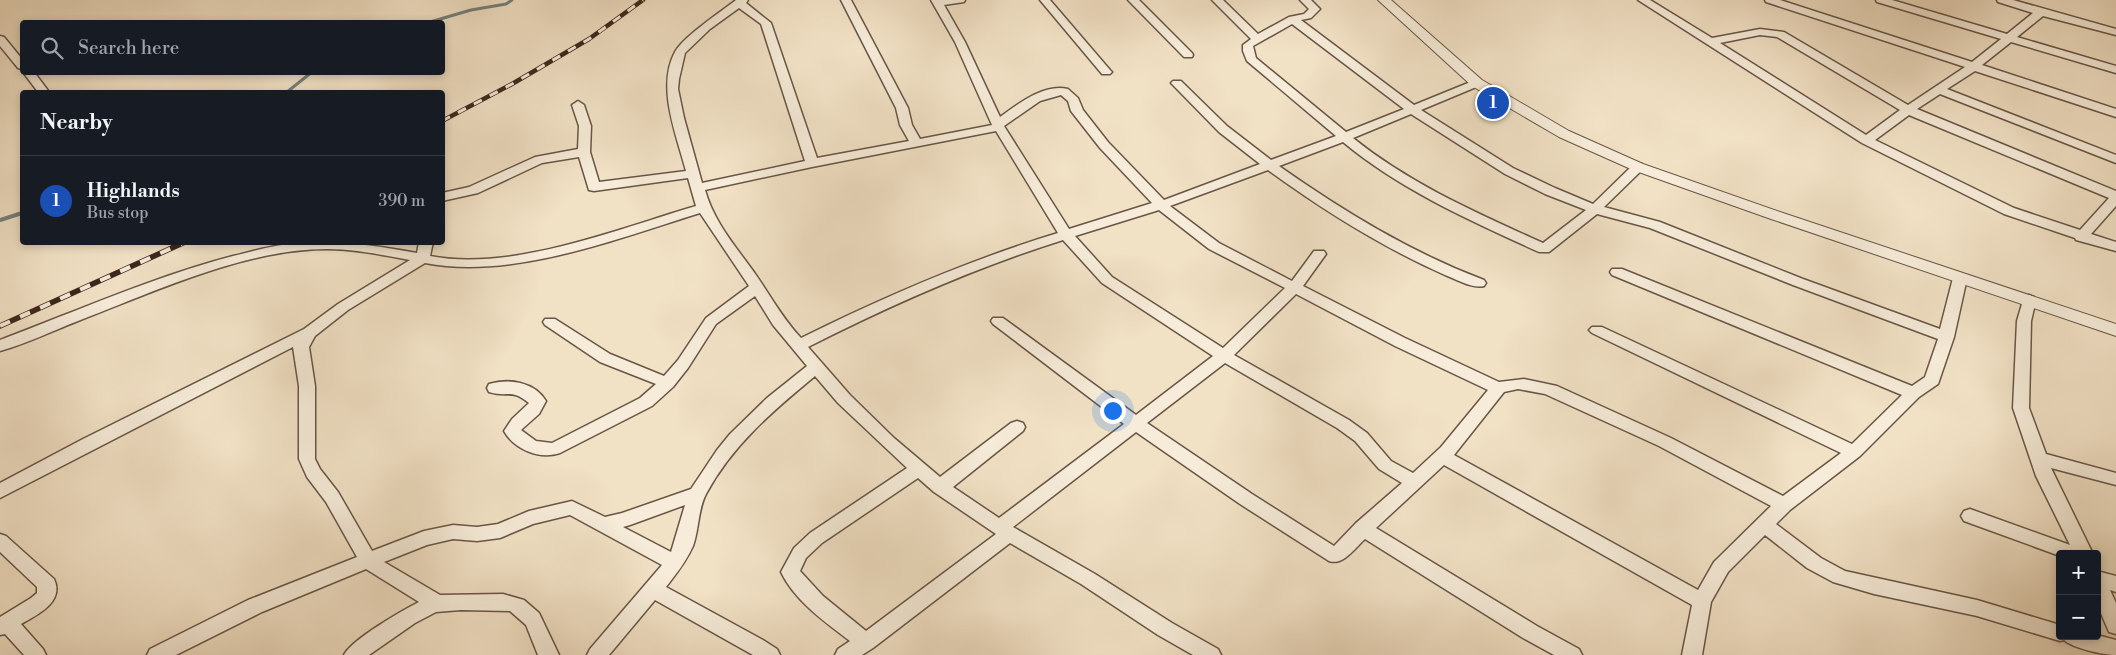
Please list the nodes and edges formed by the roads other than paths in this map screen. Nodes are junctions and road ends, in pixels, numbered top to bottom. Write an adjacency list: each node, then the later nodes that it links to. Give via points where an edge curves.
1 (846, 0): 39 (street)
2 (960, 0): 13 (street)
3 (1045, 0): 25 (street)
4 (1133, 0): 21 (street)
5 (1217, 0): 19 (street)
6 (1305, 0): 15 (street, via 1315,9 1307,16)
7 (1384, 0): 28 (street)
8 (1643, 0): 20 (street)
9 (1770, 0): 23 (street)
10 (1881, 0): 17 (street)
11 (2002, 0): 14 (street)
12 (741, 2): 43 (street, via 766,23); 46 (street, via 706,27 680,52 676,63 672,89)
13 (937, 2): 35 (street, via 960,42)
14 (2041, 12): 16 (street); 17 (street)
15 (1292, 19): 19 (street); 32 (street)
16 (2116, 32)
17 (2008, 38): 23 (street); 24 (street)
18 (0, 39): 22 (street)
19 (1258, 40): 37 (street, via 1248,45 1251,59)
20 (1710, 42): 33 (street, via 1760,32 1780,34); 38 (street)
21 (1188, 55)
22 (20, 64)
23 (1973, 67): 30 (street); 34 (street)
24 (2116, 70)
25 (1106, 72)
26 (30, 75): 29 (street)
27 (1177, 83): 44 (street, via 1222,128)
28 (1477, 83): 32 (street); 45 (street, via 1564,134)
29 (42, 90)
30 (1939, 90): 33 (street); 42 (street)
31 (578, 105): 41 (street, via 585,126)
32 (1413, 110): 37 (street); 51 (street, via 1509,170)
33 (1908, 110): 38 (street); 48 (street)
34 (2116, 114)
35 (998, 126): 36 (street); 40 (street); 49 (street, via 1038,96 1064,91 1074,100 1077,111 1104,145)
36 (959, 135): 39 (street); 40 (street)
37 (1345, 137): 44 (street); 51 (street, via 1375,162 1454,208 1544,249)
38 (1866, 140): 53 (street, via 2010,211)
39 (916, 142): 43 (street)
40 (1010, 145): 52 (street)
41 (584, 152): 46 (street, via 594,187); 47 (street, via 539,160 473,190)
42 (2116, 159)
43 (812, 163): 46 (street)
44 (1269, 165): 49 (street); 60 (street, via 1359,225 1412,254)
45 (1638, 167): 51 (street); 59 (street)
46 (695, 181): 50 (street)
47 (445, 196)
48 (2116, 197): 53 (street)
49 (1161, 204): 52 (street); 61 (street, via 1172,216 1214,246)
50 (703, 208): 56 (street, via 570,248 494,263 441,262); 62 (street)
51 (1595, 209): 69 (street, via 1655,224)
52 (1067, 236): 71 (street, via 1007,253 952,274); 72 (street, via 1107,280)
53 (2081, 237): 55 (street)
54 (284, 246): 56 (street, via 328,245 390,252); 70 (street, via 163,283)
55 (2116, 247)
56 (424, 250): 68 (street)
57 (1319, 254): 61 (street)
58 (1617, 272): 77 (street)
59 (1960, 278): 63 (street); 69 (street)
60 (1479, 283)
61 (1295, 287): 72 (street); 76 (street)
62 (756, 288): 71 (street); 74 (street, via 711,321)
63 (2029, 300): 67 (street); 82 (street, via 2024,321 2021,408)
64 (998, 321): 78 (street)
65 (550, 322): 74 (street, via 605,358)
66 (1597, 330): 80 (street)
67 (2116, 330)
68 (309, 333): 87 (street, via 115,429); 98 (street, via 301,347 307,386 307,459)
69 (1946, 337): 77 (street, via 1932,380)
70 (0, 346)
71 (798, 346): 73 (street)
72 (1224, 356): 78 (street); 85 (street, via 1343,424 1360,437 1384,466)
73 (816, 367): 83 (street, via 888,442); 88 (street, via 736,438)
74 (667, 383): 75 (street, via 646,402 554,449 537,449 524,444 512,431 538,401 521,388)
75 (495, 388)
76 (1498, 388): 81 (street); 89 (street, via 1512,383 1551,390 1665,442)
77 (1913, 393): 80 (street)
78 (1135, 423): 93 (street, via 1335,556); 94 (street)
79 (1017, 427): 86 (street)
80 (1854, 452): 89 (street)
81 (1442, 456): 85 (street); 104 (street)
82 (2040, 459): 84 (street); 97 (street, via 2045,476)
83 (920, 468): 86 (street); 110 (street, via 816,538 800,553 790,572 823,610)
84 (2116, 479)
85 (1414, 482): 93 (street)
86 (940, 487): 94 (street)
87 (0, 491)
88 (697, 494): 91 (street); 99 (street, via 684,545)
89 (1784, 505): 92 (street)
90 (1970, 516): 96 (street)
91 (603, 525): 98 (street, via 572,508 564,508 528,518 500,531 478,534 453,532 424,538); 99 (street)
92 (1764, 525): 104 (street, via 1721,567); 108 (street, via 1814,563 1840,577 1977,608)
93 (1362, 528): 120 (street)
94 (1004, 531): 110 (street); 119 (street)
95 (0, 541): 107 (street, via 47,584 46,596 38,604)
96 (2063, 550)
97 (2082, 550)
98 (368, 561): 105 (street); 113 (street, via 255,606)
99 (675, 563): 102 (street)
100 (2101, 581): 101 (street)
101 (2116, 584)
102 (652, 589): 116 (street); 117 (street)
103 (2101, 589): 106 (street)
104 (1702, 600): 121 (street)
105 (437, 603): 114 (street, via 397,625); 115 (street, via 509,602 532,616 543,648)
106 (2115, 620)
107 (4, 625): 112 (street)
108 (2056, 632)
109 (2086, 640): 111 (street)
110 (866, 642): 118 (street)
111 (2116, 649)
112 (36, 655)
113 (157, 655)
114 (354, 655)
115 (549, 655)
116 (597, 655)
117 (770, 655)
118 (845, 655)
119 (1211, 655)
120 (1572, 655)
121 (1692, 655)

